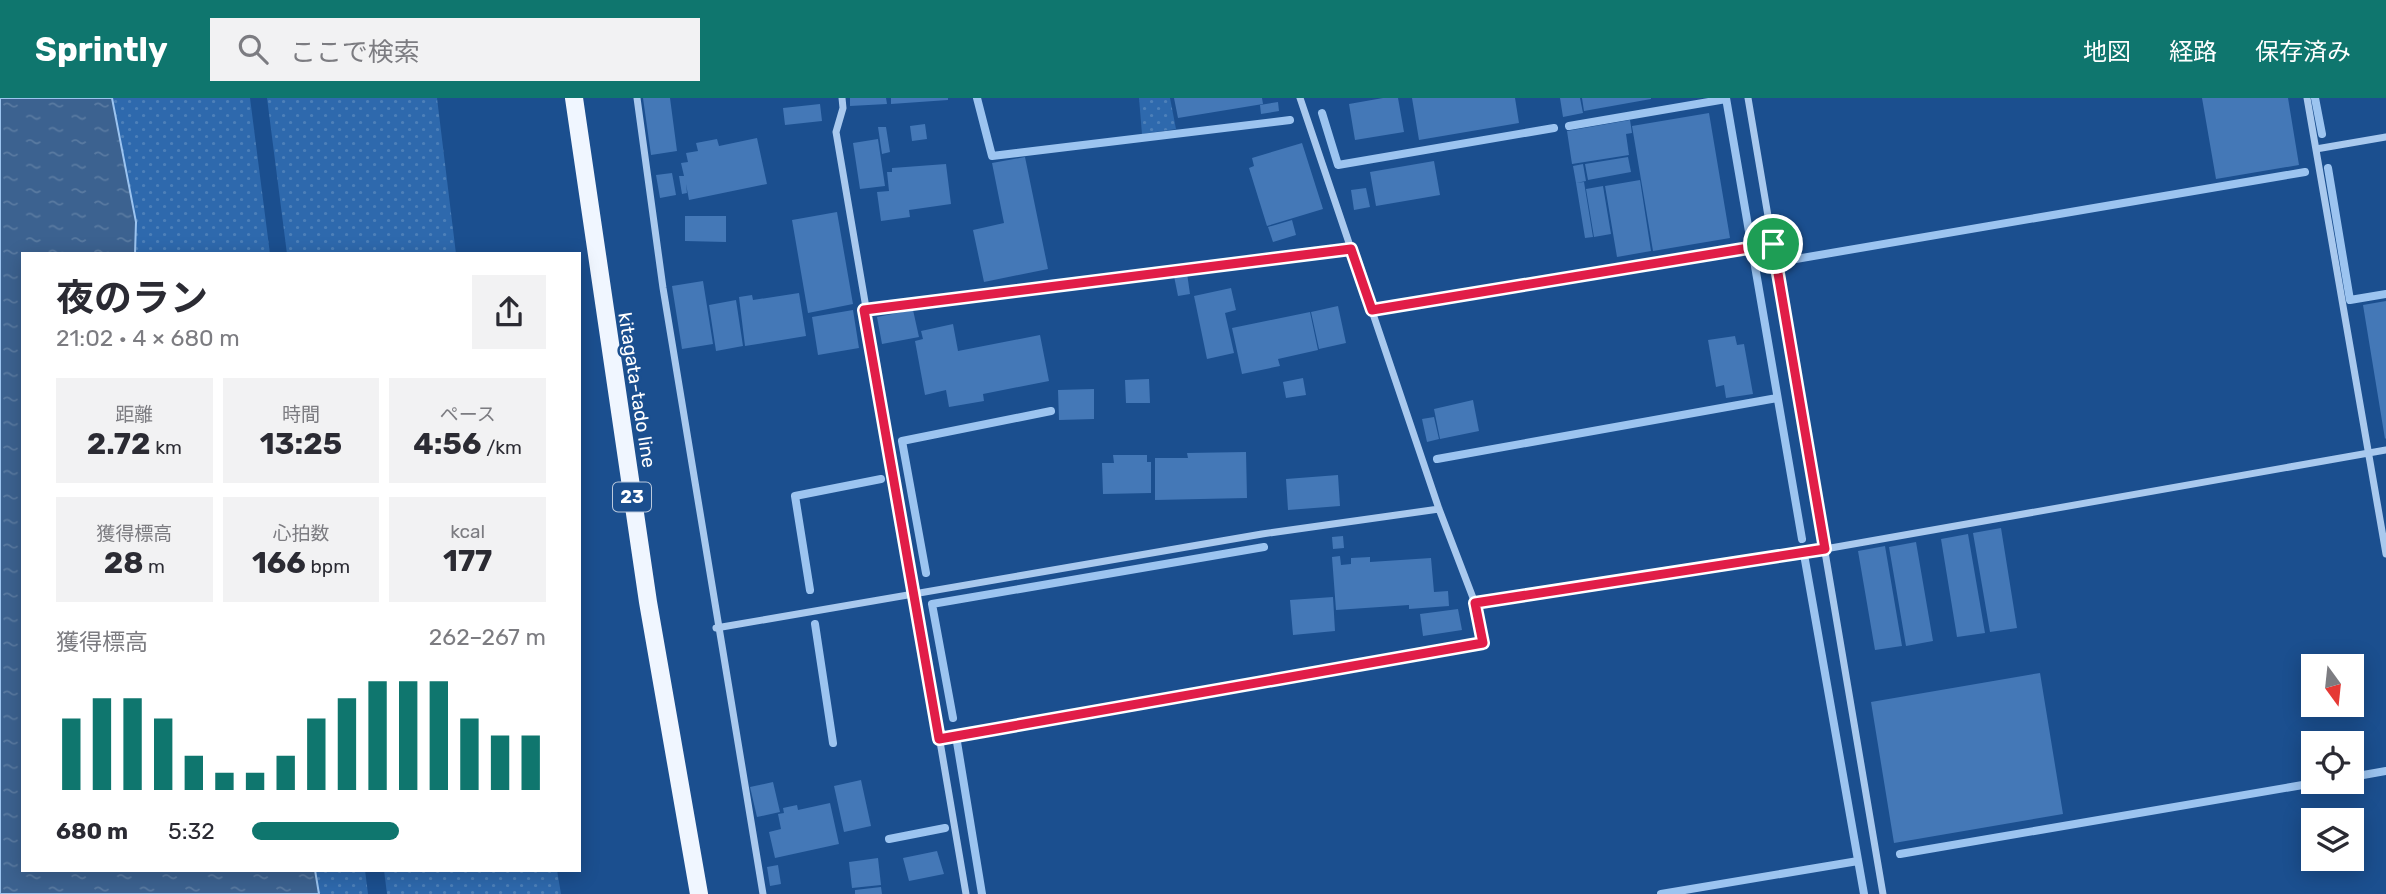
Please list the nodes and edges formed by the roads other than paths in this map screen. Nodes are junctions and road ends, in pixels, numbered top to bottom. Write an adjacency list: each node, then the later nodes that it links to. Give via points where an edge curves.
1 (573, 98): 22 (main road, kitagata-tado line / 23, via 648,602)
2 (637, 98): 20 (street)
3 (842, 98): 11 (street, via 836,132)
4 (1300, 98): 10 (street)
5 (1748, 98): 9 (street)
6 (2307, 98): 8 (street)
7 (2386, 137): 8 (street)
8 (2316, 149): 14 (street)
9 (1769, 245): 12 (street); 16 (street)
10 (1351, 249): 11 (street); 12 (street)
11 (864, 310): 18 (street)
12 (1372, 310): 15 (street)
13 (2386, 450): 14 (street)
14 (2371, 453): 16 (street); 17 (street)
15 (1439, 509): 18 (street, via 1262,534); 19 (street)
16 (1825, 549): 19 (street); 25 (street)
17 (2386, 554)
18 (913, 596): 20 (street); 21 (street)
19 (1475, 603): 21 (street, via 1483,643)
20 (716, 628): 23 (street)
21 (939, 739): 24 (street)
22 (699, 894)
23 (763, 894)
24 (966, 894)
25 (1883, 894)

